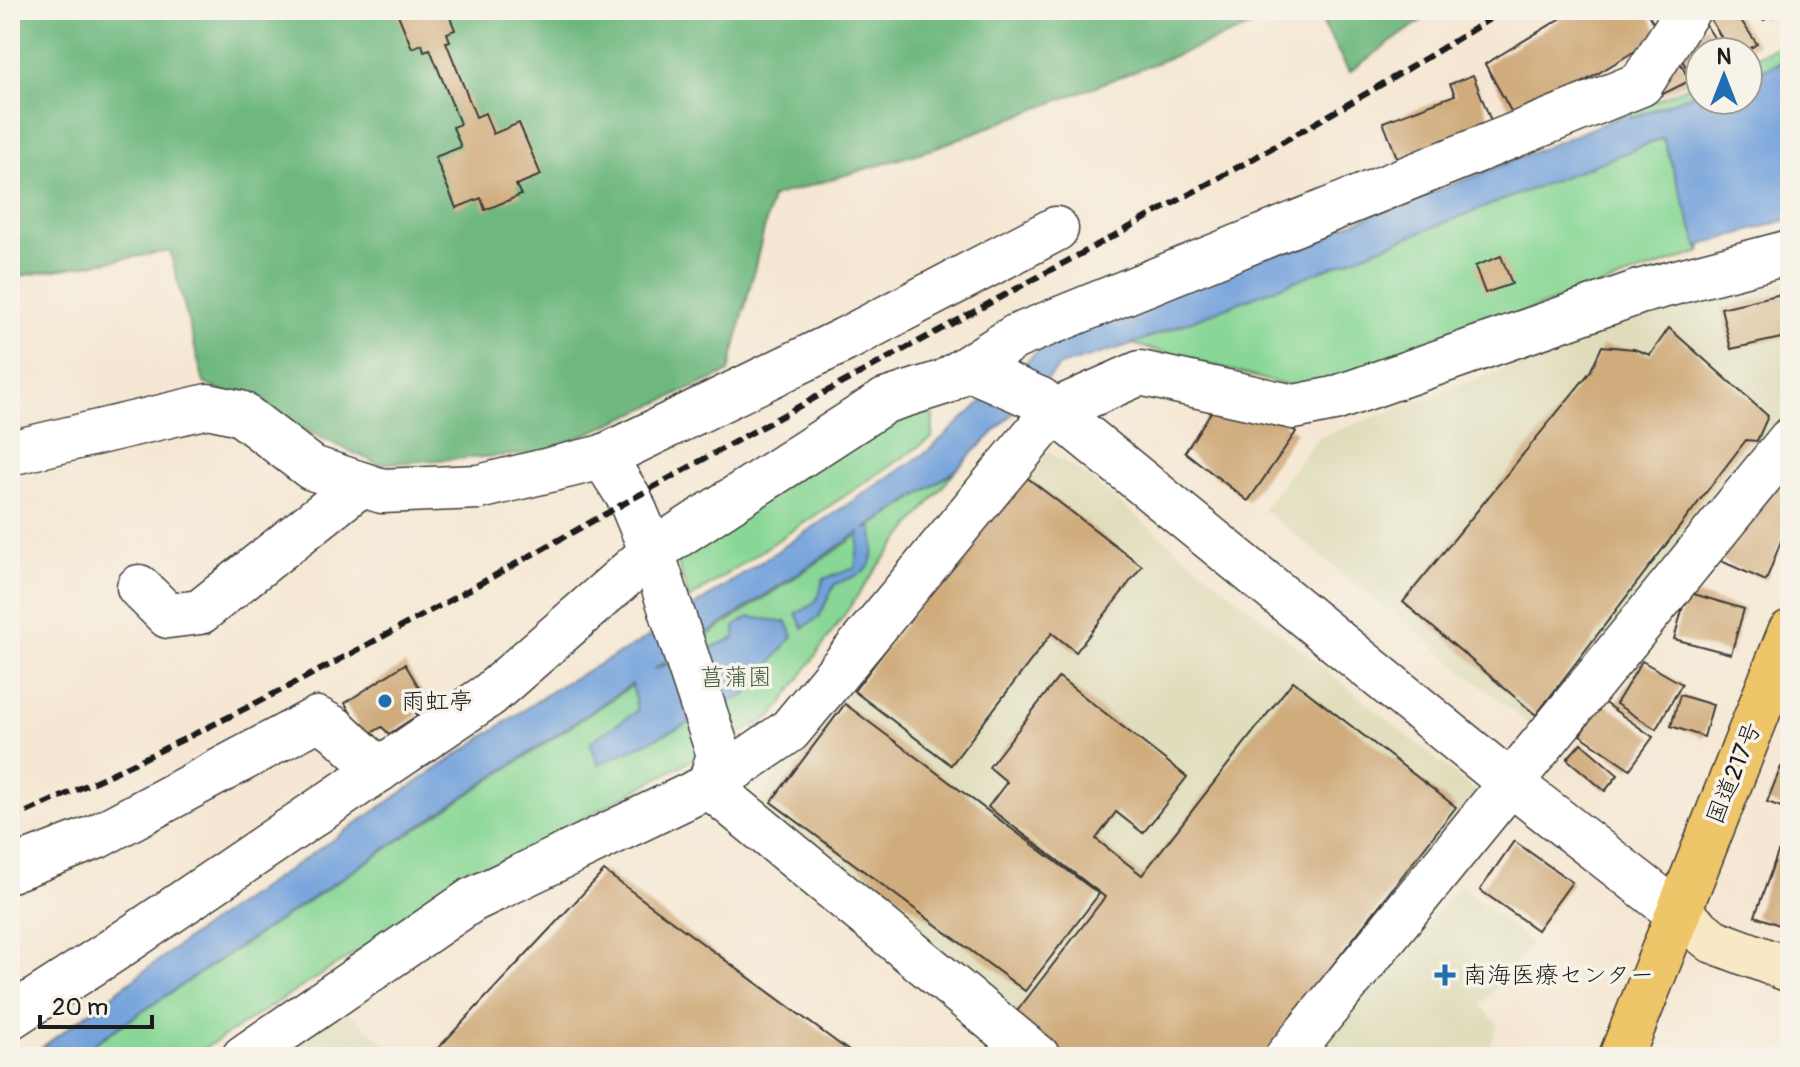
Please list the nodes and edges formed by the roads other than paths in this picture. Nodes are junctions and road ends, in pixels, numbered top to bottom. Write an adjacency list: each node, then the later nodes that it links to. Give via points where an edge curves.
1 (1688, 10): 4 (street, via 1641,84 1015,337)
2 (1056, 229): 8 (street)
3 (1790, 252): 5 (street, via 1639,292 1334,399 1294,407 1140,373)
4 (968, 368): 5 (street); 10 (street, via 945,382 885,401)
5 (1047, 406): 14 (street, via 789,731); 15 (street)
6 (1790, 440): 15 (street)
7 (10, 453): 9 (street, via 208,406 240,413 312,468)
8 (603, 457): 9 (street, via 479,487 382,491); 10 (street, via 630,499)
9 (361, 484): 11 (street, via 200,612 168,616)
10 (656, 568): 13 (street, via 489,695); 14 (street)
11 (139, 587)
12 (1790, 632): 17 (highway, 国道217号)
13 (379, 770): 16 (street, via 317,719 96,837); 19 (street)
14 (714, 771): 20 (street, via 472,900); 21 (street)
15 (1509, 782): 17 (street); 22 (street)
16 (10, 870)
17 (1678, 913): 18 (street, via 1713,941); 23 (highway, 国道217号)
18 (1790, 970)
19 (10, 1017)
20 (244, 1057)
21 (1038, 1057)
22 (1287, 1057)
23 (1621, 1057)

